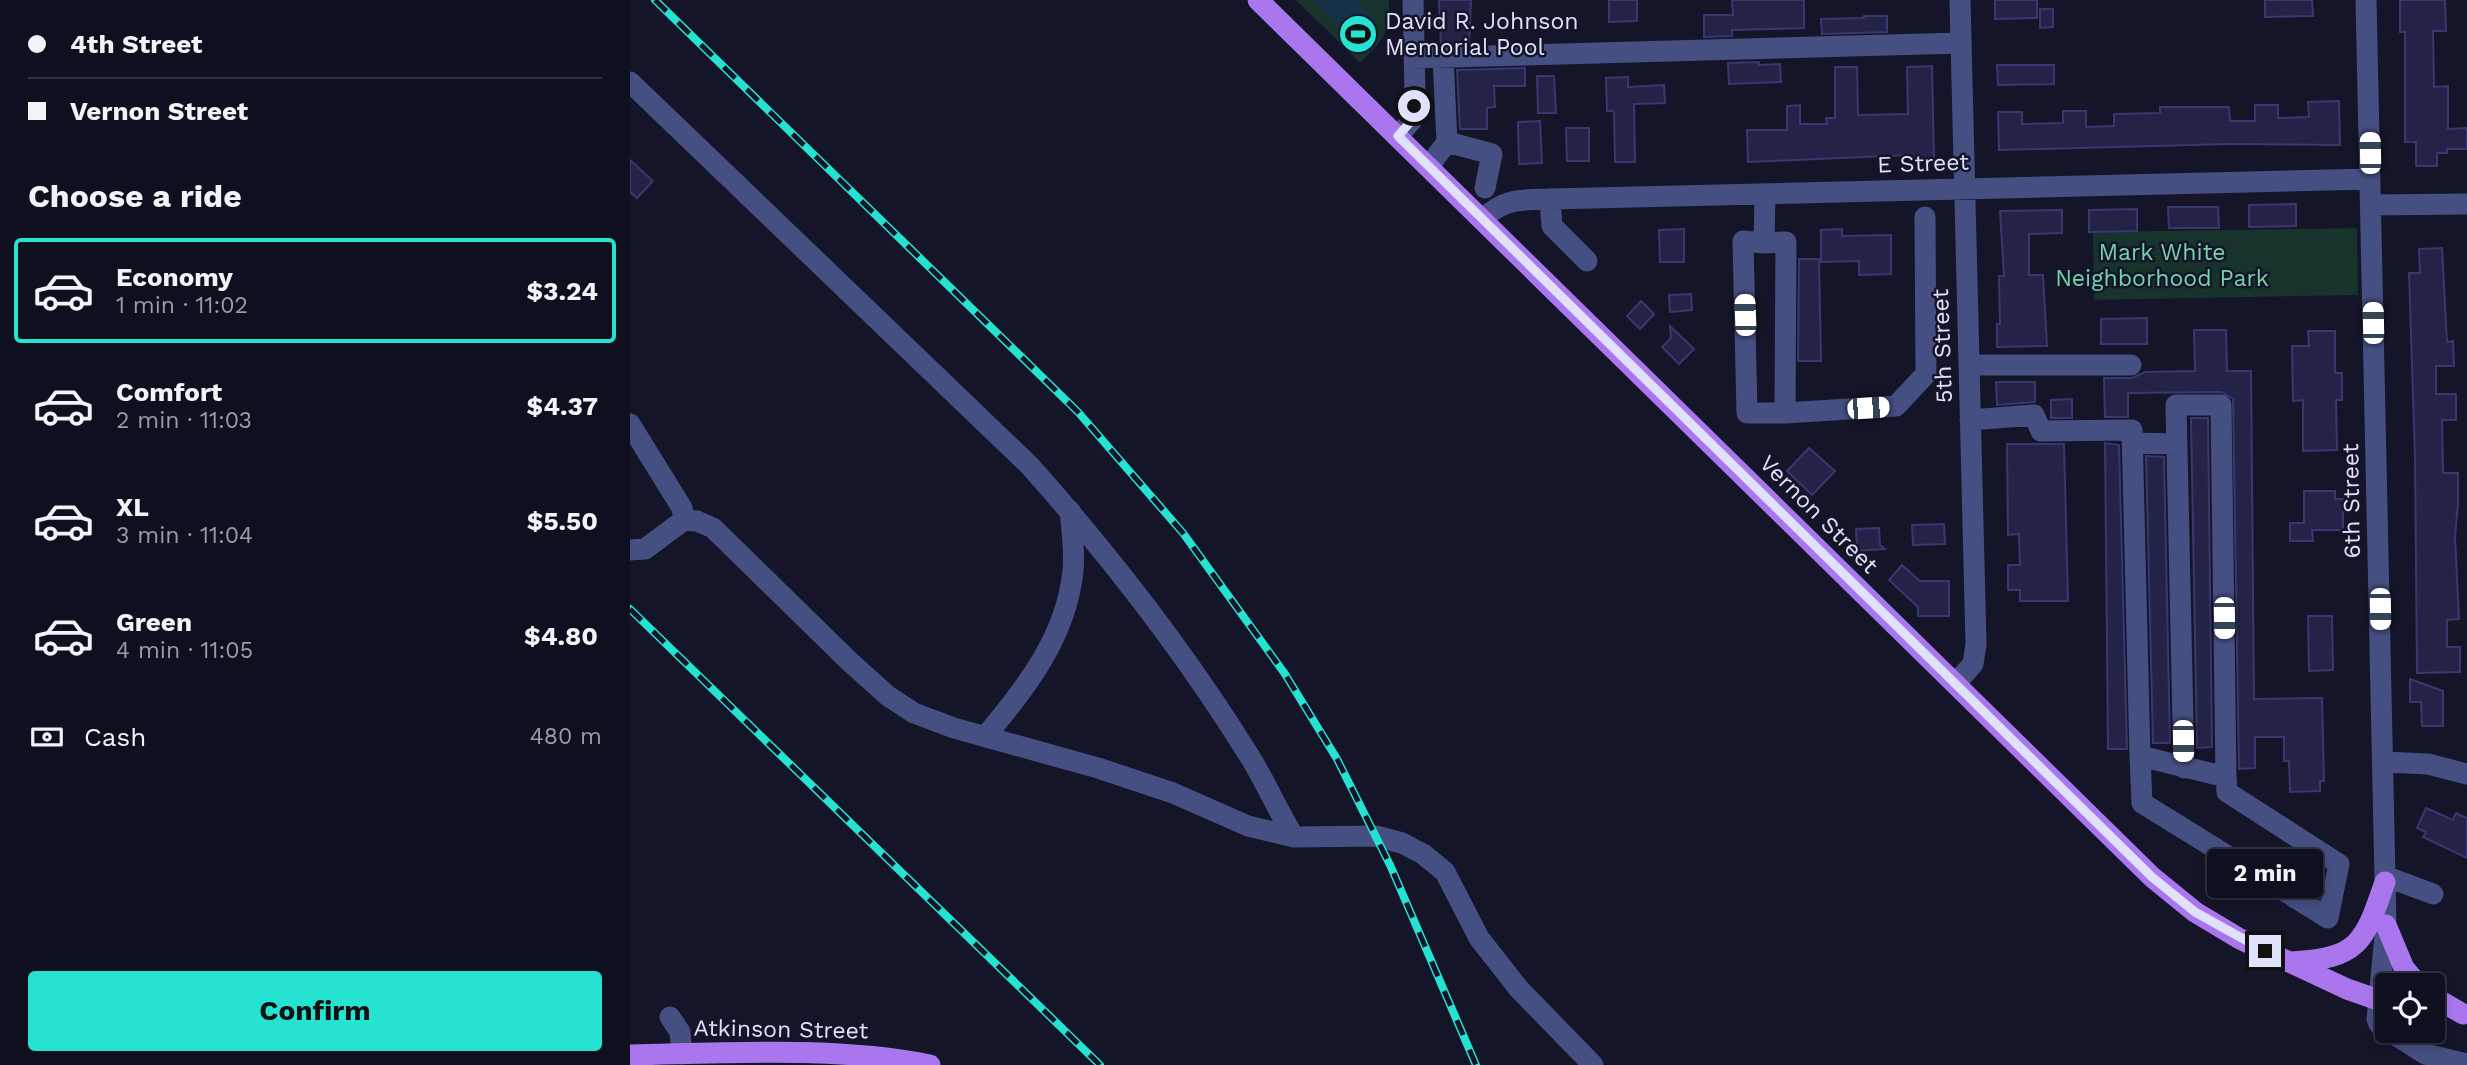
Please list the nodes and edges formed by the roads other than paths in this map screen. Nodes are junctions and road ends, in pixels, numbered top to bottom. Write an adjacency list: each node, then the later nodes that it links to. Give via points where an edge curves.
1 (1258, 0): 9 (main road, Vernon Street)
2 (1413, 0): 7 (street)
3 (1960, 0): 5 (street, 5th Street)
4 (2366, 0): 12 (street, 6th Street)
5 (1961, 43): 6 (street); 14 (street, 5th Street)
6 (1443, 57): 7 (street); 10 (street)
7 (1414, 58): 9 (street, via 1412,120)
8 (630, 82): 30 (street, via 1030,466)
9 (1398, 136): 11 (main road, Vernon Street)
10 (1447, 142): 11 (street); 13 (street, via 1492,154)
11 (1429, 166): 20 (main road, Vernon Street)
12 (2370, 179): 14 (street, E Street); 18 (street, 6th Street)
13 (1485, 188)
14 (1964, 188): 15 (street, E Street); 23 (street, 5th Street)
15 (1765, 194): 16 (street, E Street); 21 (street)
16 (1550, 199): 20 (street, E Street, via 1505,202); 22 (street, via 1552,226)
17 (2467, 204): 18 (street)
18 (2371, 205): 36 (street, 6th Street)
19 (1925, 217): 25 (street, via 1927,374 1896,406)
20 (1483, 219): 33 (main road, Vernon Street)
21 (1764, 243): 25 (street, via 1786,242); 25 (street, via 1742,241 1747,413)
22 (1587, 261)
23 (1969, 365): 24 (street); 26 (street, 5th Street)
24 (2131, 366)
25 (1785, 413)
26 (1970, 420): 28 (street, via 2034,415 2041,431 2132,430); 33 (street, 5th Street, via 1976,644 1973,664)
27 (630, 424): 31 (street, via 682,508)
28 (2132, 443): 29 (street); 35 (street)
29 (2177, 444): 37 (street); 39 (street, via 2176,405 2221,405)
30 (1070, 511): 34 (street, via 1073,569 1058,631 1038,668); 40 (street, via 1161,626 1250,756)
31 (684, 520): 32 (street, via 645,549); 34 (street, via 713,528 888,696 914,713)
32 (630, 550)
33 (1955, 684): 44 (main road, Vernon Street, via 2152,877 2240,940)
34 (985, 737): 40 (street, via 1098,768 1173,793 1248,826)
35 (2140, 756): 37 (street); 39 (street, via 2142,803 2329,918 2339,864 2227,792)
36 (2383, 762): 38 (street, via 2428,764); 41 (street, 6th Street)
37 (2184, 768): 39 (street)
38 (2467, 774)
39 (2226, 778)
40 (1294, 837): 58 (street, via 1376,836 1423,854 1445,872 1479,938 1519,989)
41 (2385, 879): 42 (street); 43 (street, 6th Street); 44 (main road, via 2369,925 2351,950 2324,959)
42 (2434, 894)
43 (2386, 925): 45 (street, 6th Street); 46 (main road)
44 (2289, 962): 47 (main road, Vernon Street)
45 (2384, 973)
46 (2408, 973)
47 (2375, 999)
48 (2445, 1003): 50 (main road)
49 (2445, 1013): 50 (main road)
50 (2465, 1014)
51 (670, 1017): 53 (street, via 680,1032)
52 (2408, 1043): 55 (street)
53 (682, 1054): 54 (main road, Atkinson Street); 57 (main road, Atkinson Street, via 850,1055)
54 (630, 1055)
55 (2446, 1062): 56 (street)
56 (2467, 1064)
57 (930, 1065)
58 (1593, 1065)

